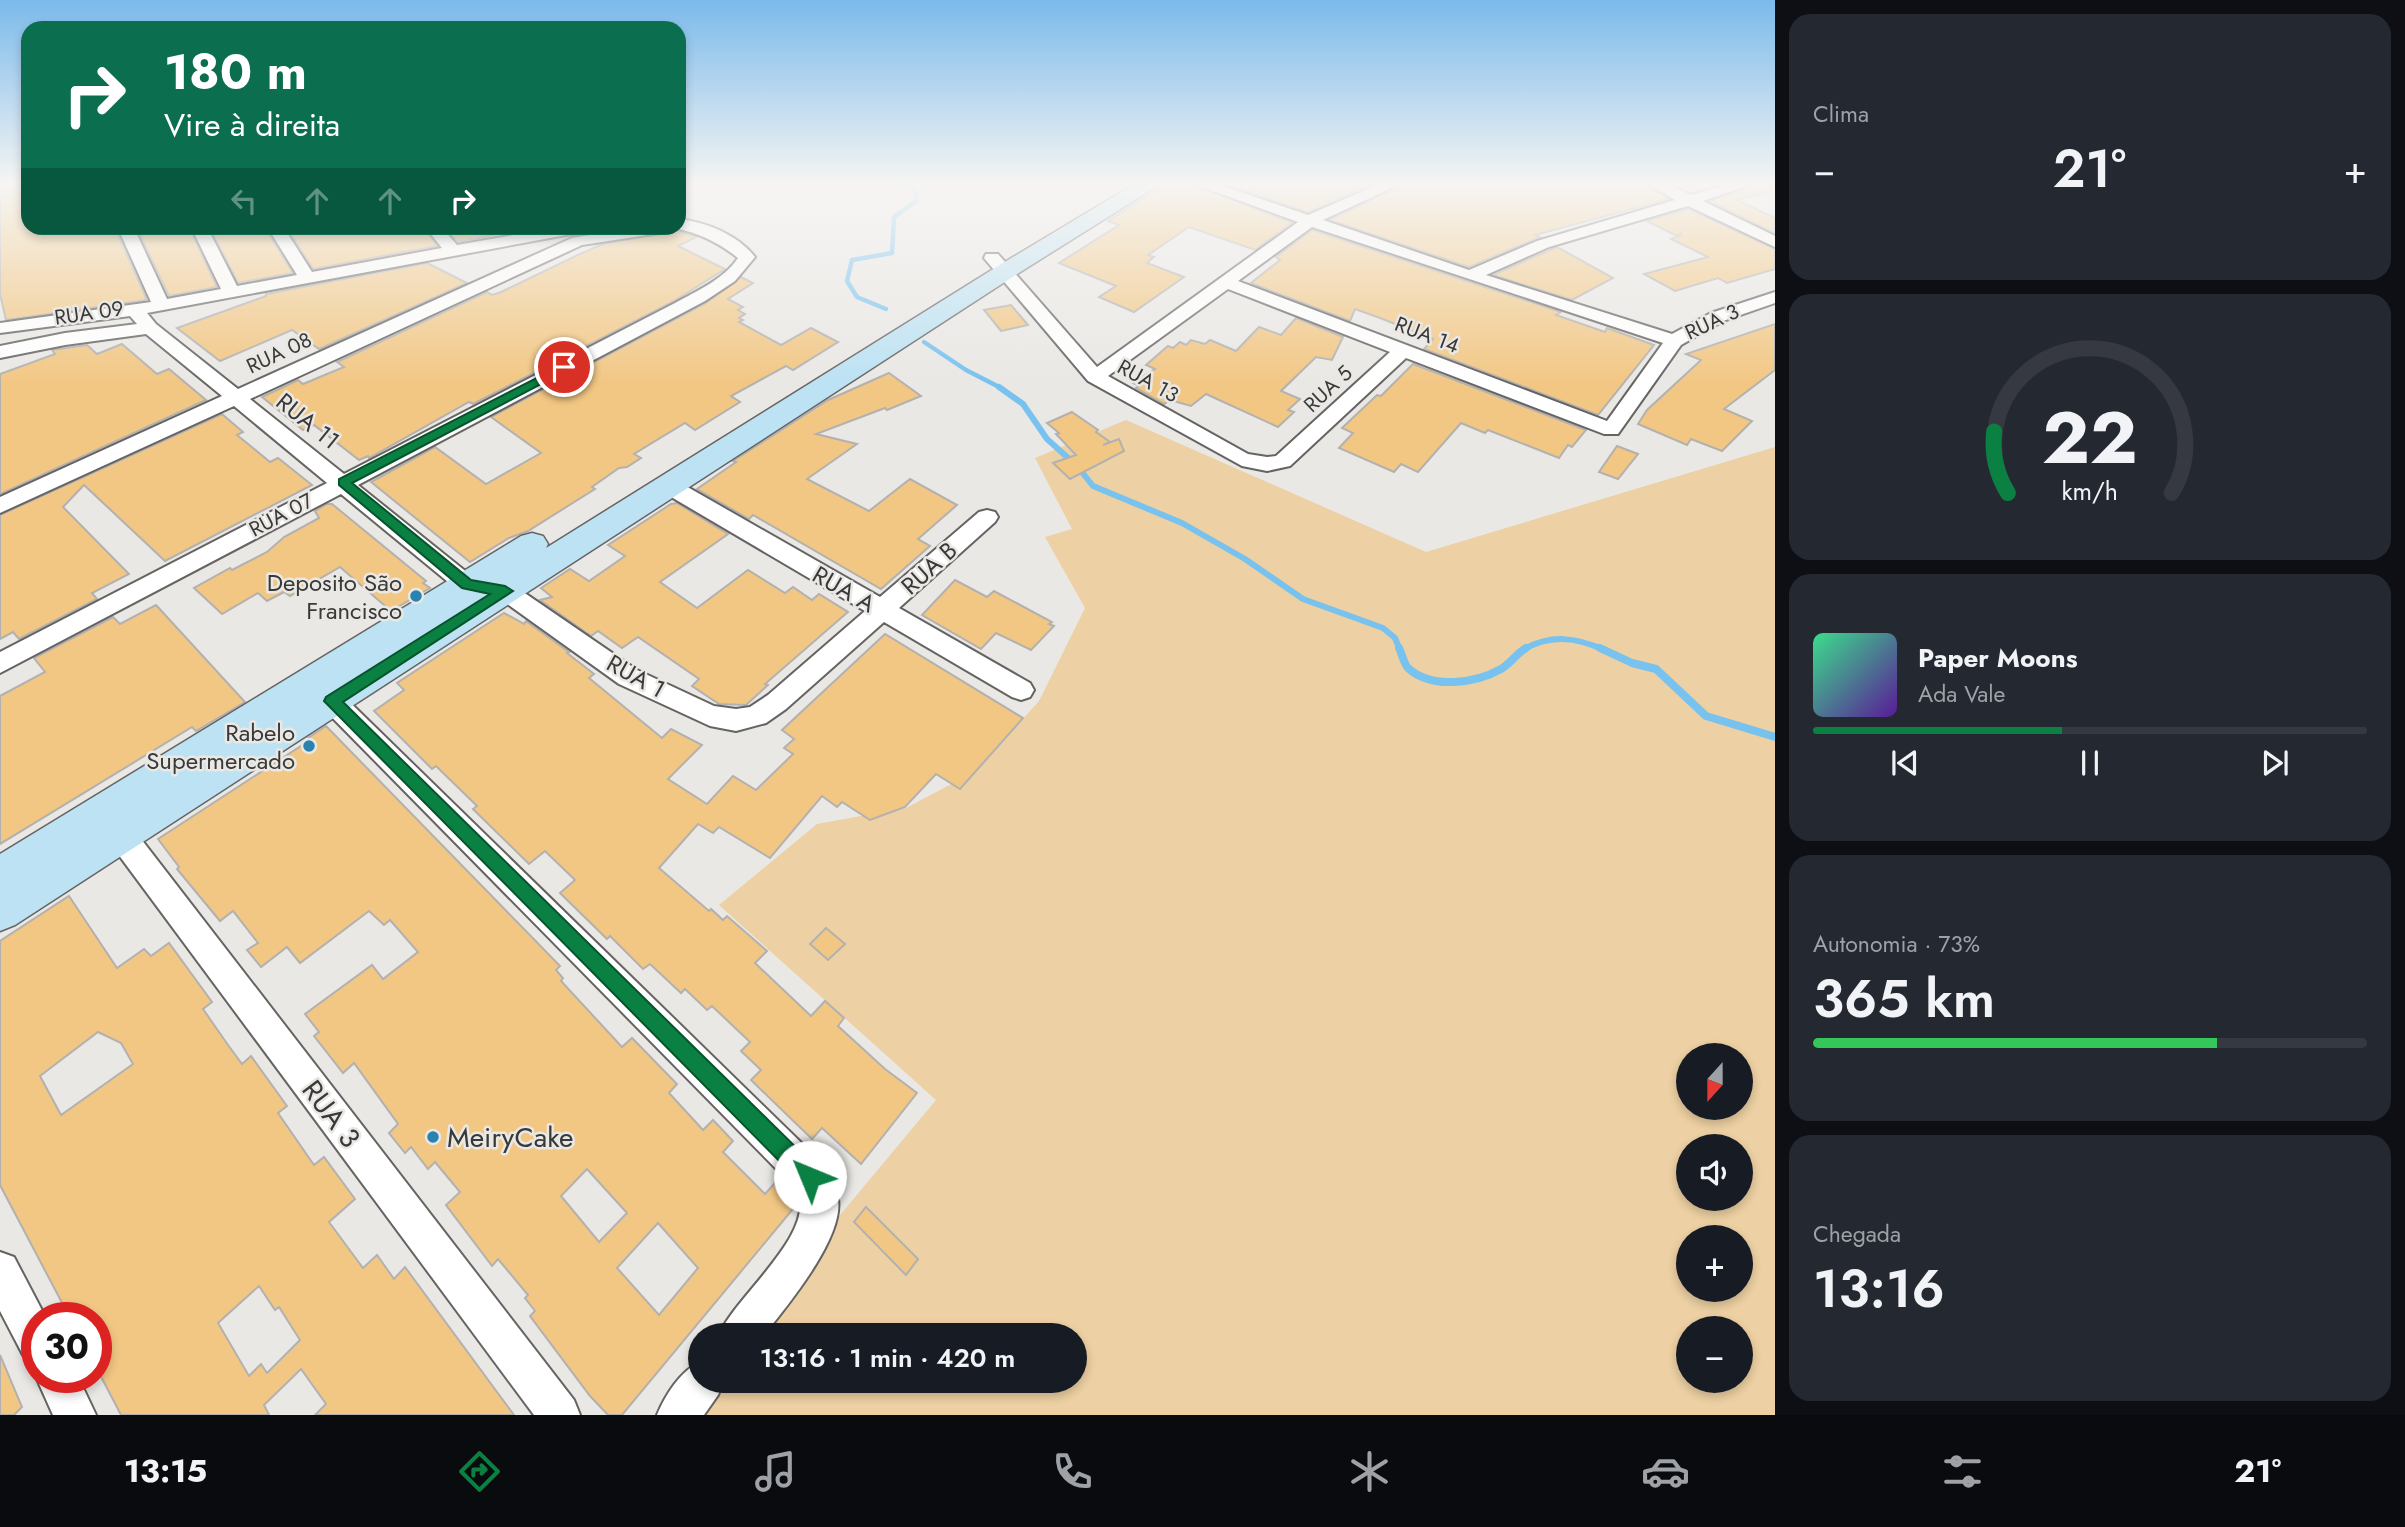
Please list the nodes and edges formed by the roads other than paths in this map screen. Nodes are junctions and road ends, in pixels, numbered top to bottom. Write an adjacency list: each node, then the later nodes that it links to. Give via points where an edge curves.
1 (137, 251): 18 (street)
2 (212, 251): 16 (street)
3 (291, 251): 14 (street)
4 (446, 251): 14 (street)
5 (538, 251): 26 (street, RUA 08)
6 (740, 251): 29 (street, RUA 07, via 747,257 744,265 726,281)
7 (1019, 251): 12 (street)
8 (1027, 251): 12 (street)
9 (1268, 251): 15 (street)
10 (1401, 251): 13 (street)
11 (1526, 251): 13 (street)
12 (988, 272): 25 (street, RUA 13); 30 (street); 33 (street)
13 (1470, 275): 22 (street)
14 (307, 277): 16 (street)
15 (1226, 282): 23 (street, RUA 14); 25 (street)
16 (230, 290): 18 (street)
17 (1775, 297): 22 (street, RUA 3, via 1717,317)
18 (161, 304): 19 (street)
19 (135, 310): 20 (street, RUA 09); 21 (street, RUA 09)
20 (0, 328)
21 (150, 328): 24 (street, RUA 09); 26 (street, RUA 11)
22 (1674, 341): 27 (street, RUA 3)
23 (1403, 350): 27 (street, RUA 14); 28 (street, RUA 5)
24 (0, 352)
25 (1095, 377): 28 (street, RUA 13, via 1242,459 1267,464)
26 (237, 397): 29 (street, RUA 11); 31 (street, RUA 08)
27 (1611, 430)
28 (1283, 461)
29 (343, 482): 33 (street, RUA 11); 36 (street, RUA 07)
30 (668, 486): 34 (street); 35 (street, RUA A)
31 (0, 506)
32 (987, 517): 35 (street, RUA B)
33 (467, 585): 34 (street); 38 (street)
34 (505, 591): 38 (street); 39 (street, RUA 1, via 628,677 710,716 736,720 757,716)
35 (882, 610): 37 (street, RUA A); 39 (street, RUA B)
36 (0, 663)
37 (1021, 690)
38 (322, 692): 40 (street); 45 (street, via 810,1177 821,1201 815,1229 804,1251)
39 (777, 702)
40 (112, 823): 41 (street); 42 (street); 49 (street, RUA 3)
41 (0, 876)
42 (0, 911)
43 (0, 1271): 44 (street)
44 (21, 1311)
45 (748, 1323)
46 (63, 1393): 48 (street)
47 (695, 1393): 50 (street)
48 (75, 1415)
49 (559, 1415)
50 (678, 1415)

